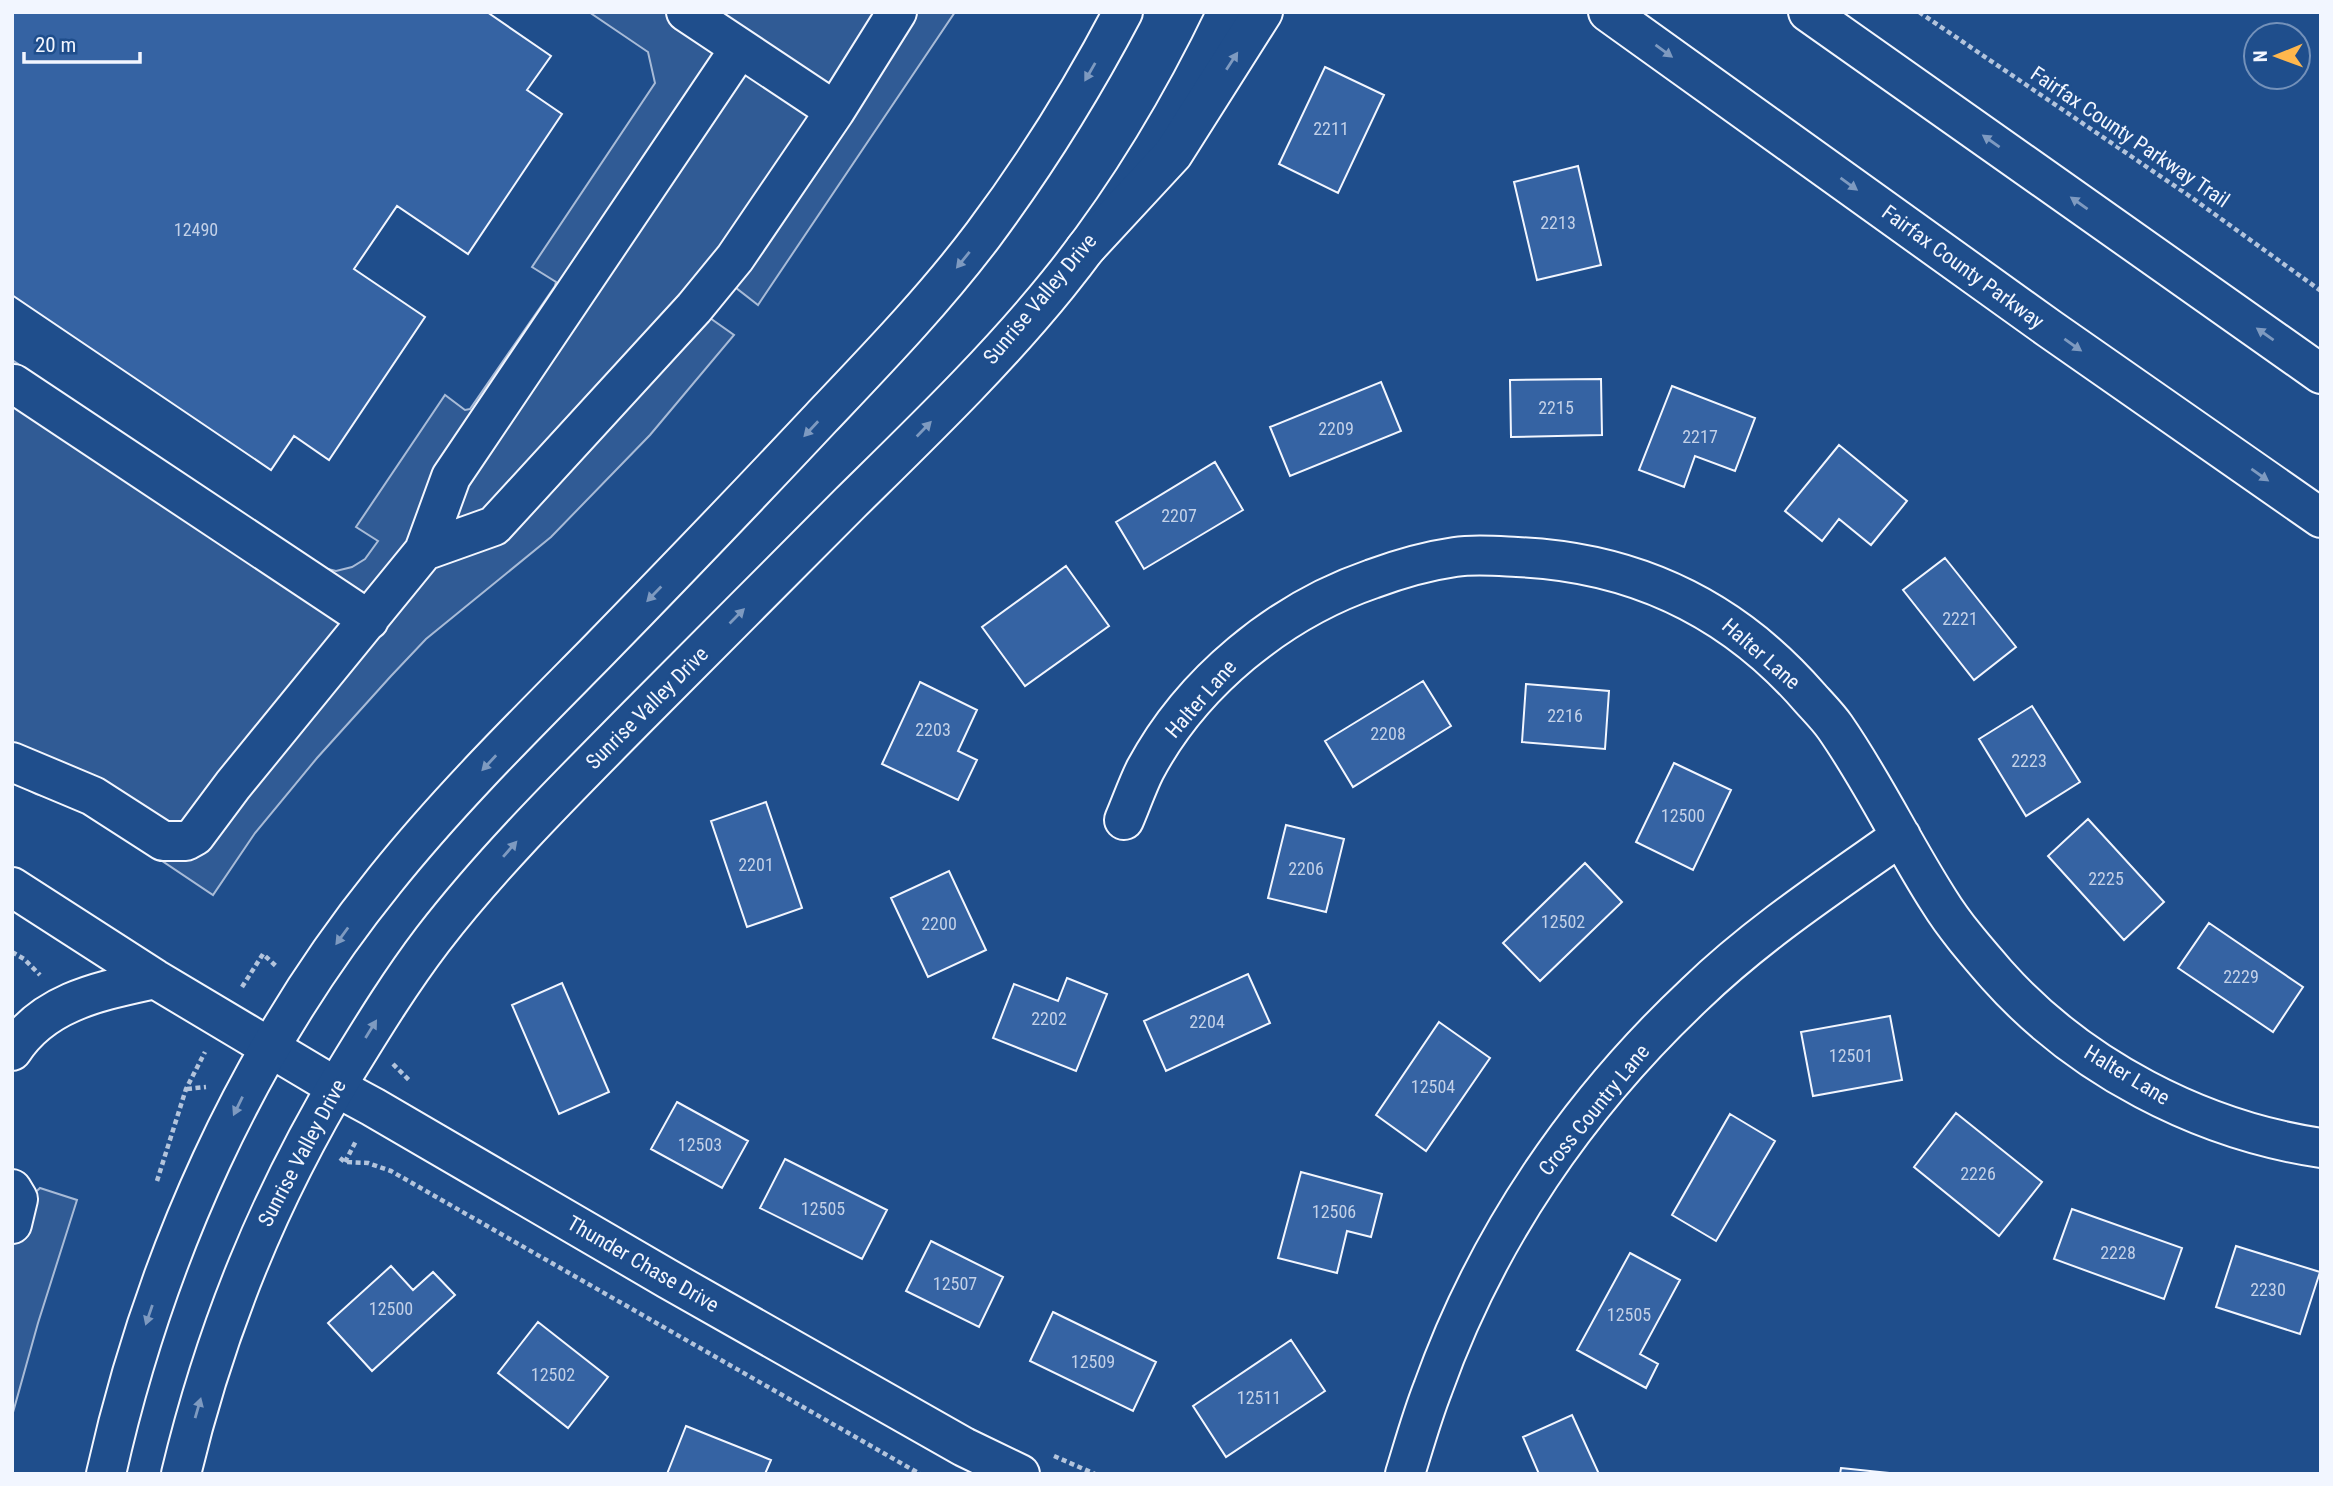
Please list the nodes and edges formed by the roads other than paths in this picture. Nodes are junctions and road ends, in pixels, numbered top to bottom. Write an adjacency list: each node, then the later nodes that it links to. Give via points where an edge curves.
1 (686, 12): 8 (main road)
2 (897, 12): 9 (main road)
3 (1123, 12): 21 (main road, one-way to 21, via 1021,183 937,292 777,466 421,836 340,940)
4 (1227, 12): 10 (main road, Sunrise Valley Drive, via 1146,160)
5 (1263, 12): 10 (main road, one-way to 5, via 1173,154)
6 (1608, 12): 13 (main road, Fairfax County Parkway, one-way to 13)
7 (1808, 12): 11 (main road, one-way to 7)
8 (740, 48): 9 (main road); 14 (main road, via 451,477)
9 (835, 111): 14 (main road, via 719,278 494,526)
10 (1085, 249): 23 (main road, Sunrise Valley Drive, one-way to 10, via 434,937 525,832 926,427 1018,330)
11 (2321, 374)
12 (13, 385): 15 (main road)
13 (2321, 518)
14 (424, 551): 15 (main road)
15 (369, 620): 16 (main road, via 195,836 186,841 163,841 93,796)
16 (12, 762)
17 (1124, 821): 18 (main road, Halter Lane, via 1145,770 1176,721 1231,662 1289,617 1343,589 1401,569 1458,556 1490,556 1559,559 1614,570 1668,590 1747,636 1790,674 1835,726)
18 (1901, 836): 24 (main road, Halter Lane, via 1941,905 1999,976 2103,1064 2223,1125); 30 (main road, Cross Country Lane, via 1771,928 1695,993 1626,1065 1562,1142 1520,1205 1473,1294 1433,1387)
19 (12, 887): 20 (main road, Thunder Chase Drive)
20 (155, 979): 21 (main road, Thunder Chase Drive); 22 (main road, via 97,992 39,1019)
21 (270, 1046): 23 (main road, Thunder Chase Drive); 27 (main road, one-way to 27, via 202,1181 163,1273 127,1385)
22 (12, 1051)
23 (336, 1087): 28 (main road, Sunrise Valley Drive, one-way to 23, via 212,1357 241,1277 295,1159); 29 (main road, Thunder Chase Drive, via 964,1447)
24 (2321, 1148)
25 (12, 1189): 26 (main road, via 18,1199)
26 (12, 1224)
27 (106, 1474)
28 (181, 1474)
29 (1020, 1474)
30 (1405, 1474)

